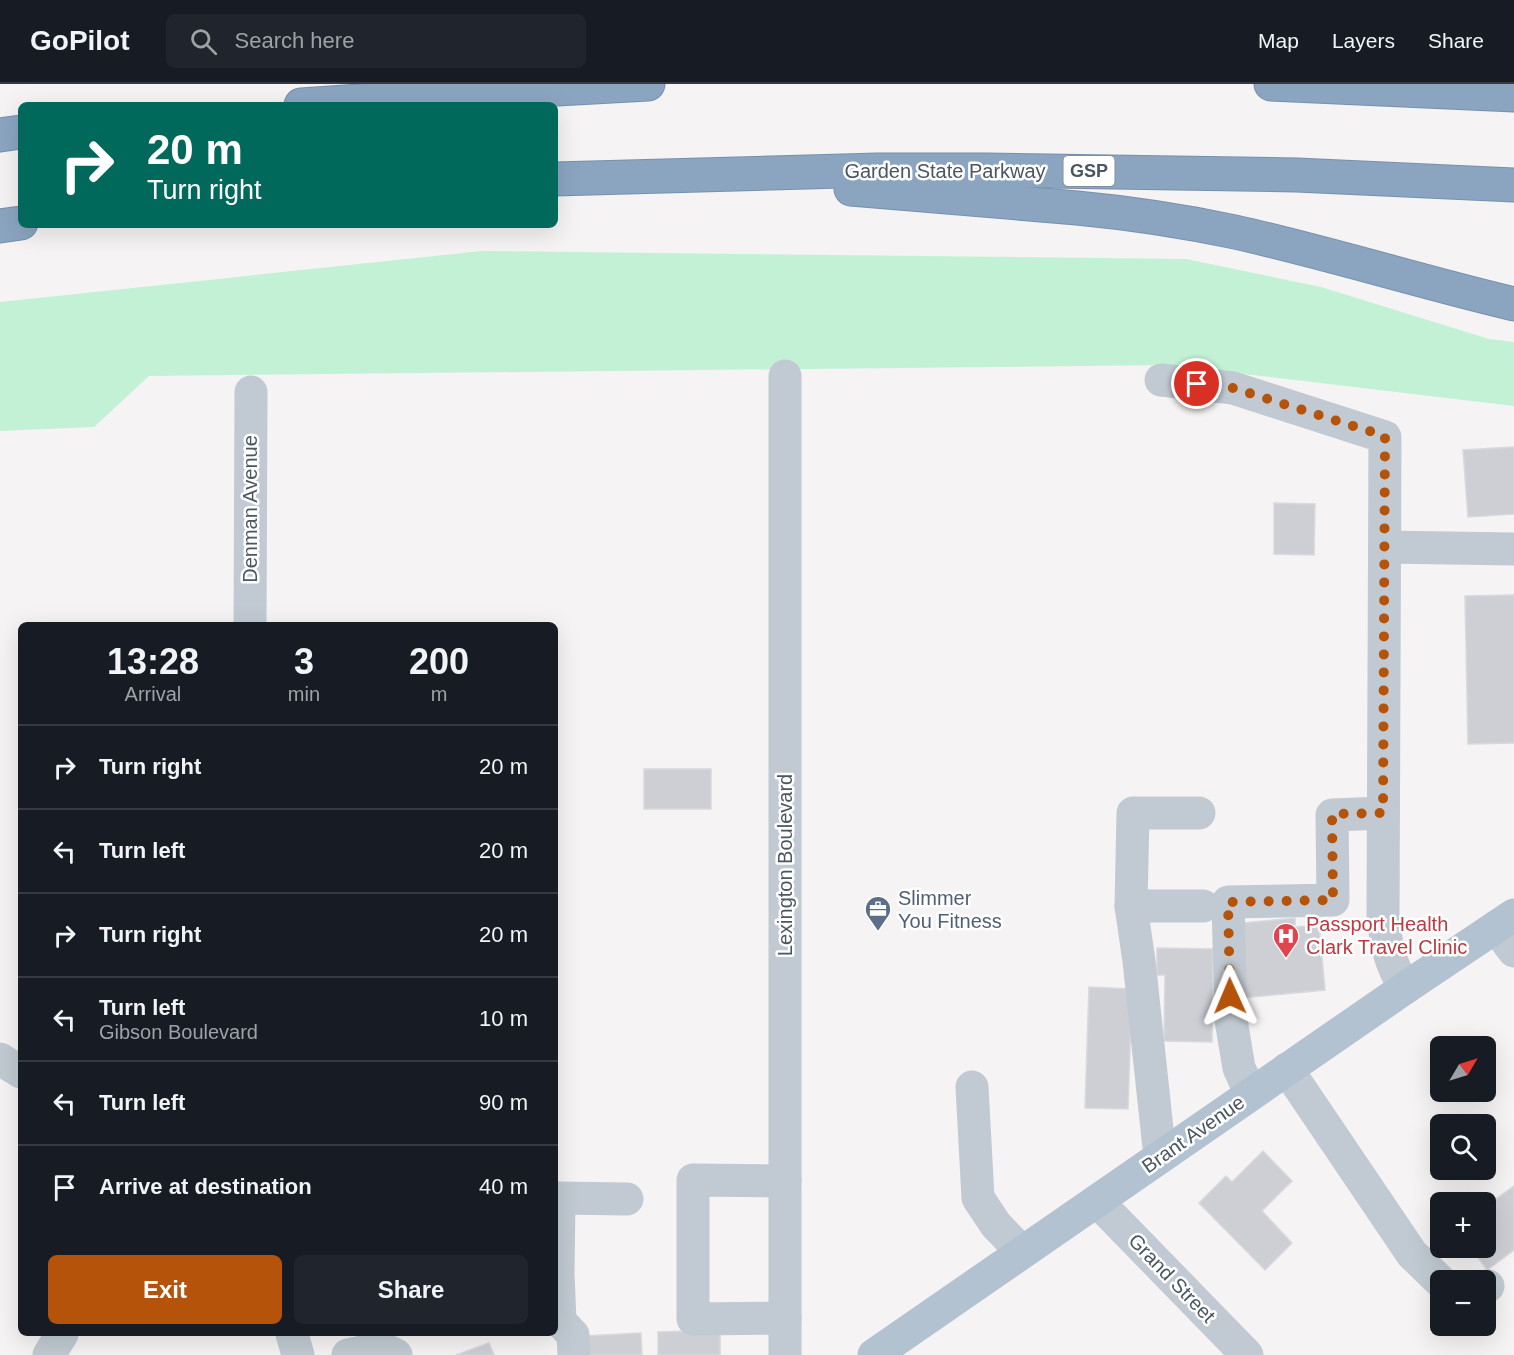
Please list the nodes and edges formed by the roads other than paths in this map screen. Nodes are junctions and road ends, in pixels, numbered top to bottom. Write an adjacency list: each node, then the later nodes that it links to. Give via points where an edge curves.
1 (646, 84): 4 (highway)
2 (1271, 84): 3 (highway)
3 (1514, 95)
4 (345, 102)
5 (18, 132): 6 (highway)
6 (0, 135)
7 (664, 175): 8 (highway, Garden State Parkway / GSP); 9 (highway, Garden State Parkway / GSP, via 986,170 1297,175); 12 (highway, via 1077,208 1171,220 1245,234)
8 (558, 179)
9 (1514, 185)
10 (18, 223): 11 (highway)
11 (0, 226)
12 (1514, 304)
13 (785, 376): 31 (street, Lexington Boulevard)
14 (1161, 380): 16 (street, via 1233,388 1385,436)
15 (250, 392): 18 (street, Denman Avenue)
16 (1385, 547): 17 (street); 20 (street)
17 (1514, 549)
18 (250, 622)
19 (1199, 813): 22 (street, via 1133,813)
20 (1383, 813): 21 (street, via 1332,814 1333,900); 24 (street, via 1384,931 1391,961)
21 (1215, 904): 22 (street); 29 (street, via 1239,1068)
22 (1131, 906): 30 (street)
23 (1508, 931): 24 (main road, Brant Avenue)
24 (1405, 988): 26 (main road, Brant Avenue)
25 (0, 1059): 27 (street)
26 (1287, 1069): 29 (main road, Brant Avenue); 35 (street, via 1412,1254)
27 (18, 1070)
28 (972, 1087): 34 (street, via 978,1198 996,1225)
29 (1251, 1094): 30 (main road, Brant Avenue)
30 (1160, 1157): 33 (main road, Brant Avenue)
31 (785, 1181): 36 (street, Lexington Boulevard); 36 (street, via 693,1180 693,1319)
32 (627, 1199): 43 (street, via 559,1198 560,1322 573,1335)
33 (1097, 1201): 34 (main road, Brant Avenue); 46 (street, Grand Street)
34 (1022, 1252): 45 (main road, Brant Avenue)
35 (1430, 1271)
36 (785, 1318): 44 (street, Lexington Boulevard)
37 (61, 1336): 39 (street)
38 (293, 1336): 40 (street)
39 (49, 1355)
40 (298, 1355)
41 (348, 1355): 42 (street, via 382,1348)
42 (396, 1355)
43 (574, 1355)
44 (785, 1355)
45 (874, 1355)
46 (1247, 1355)

